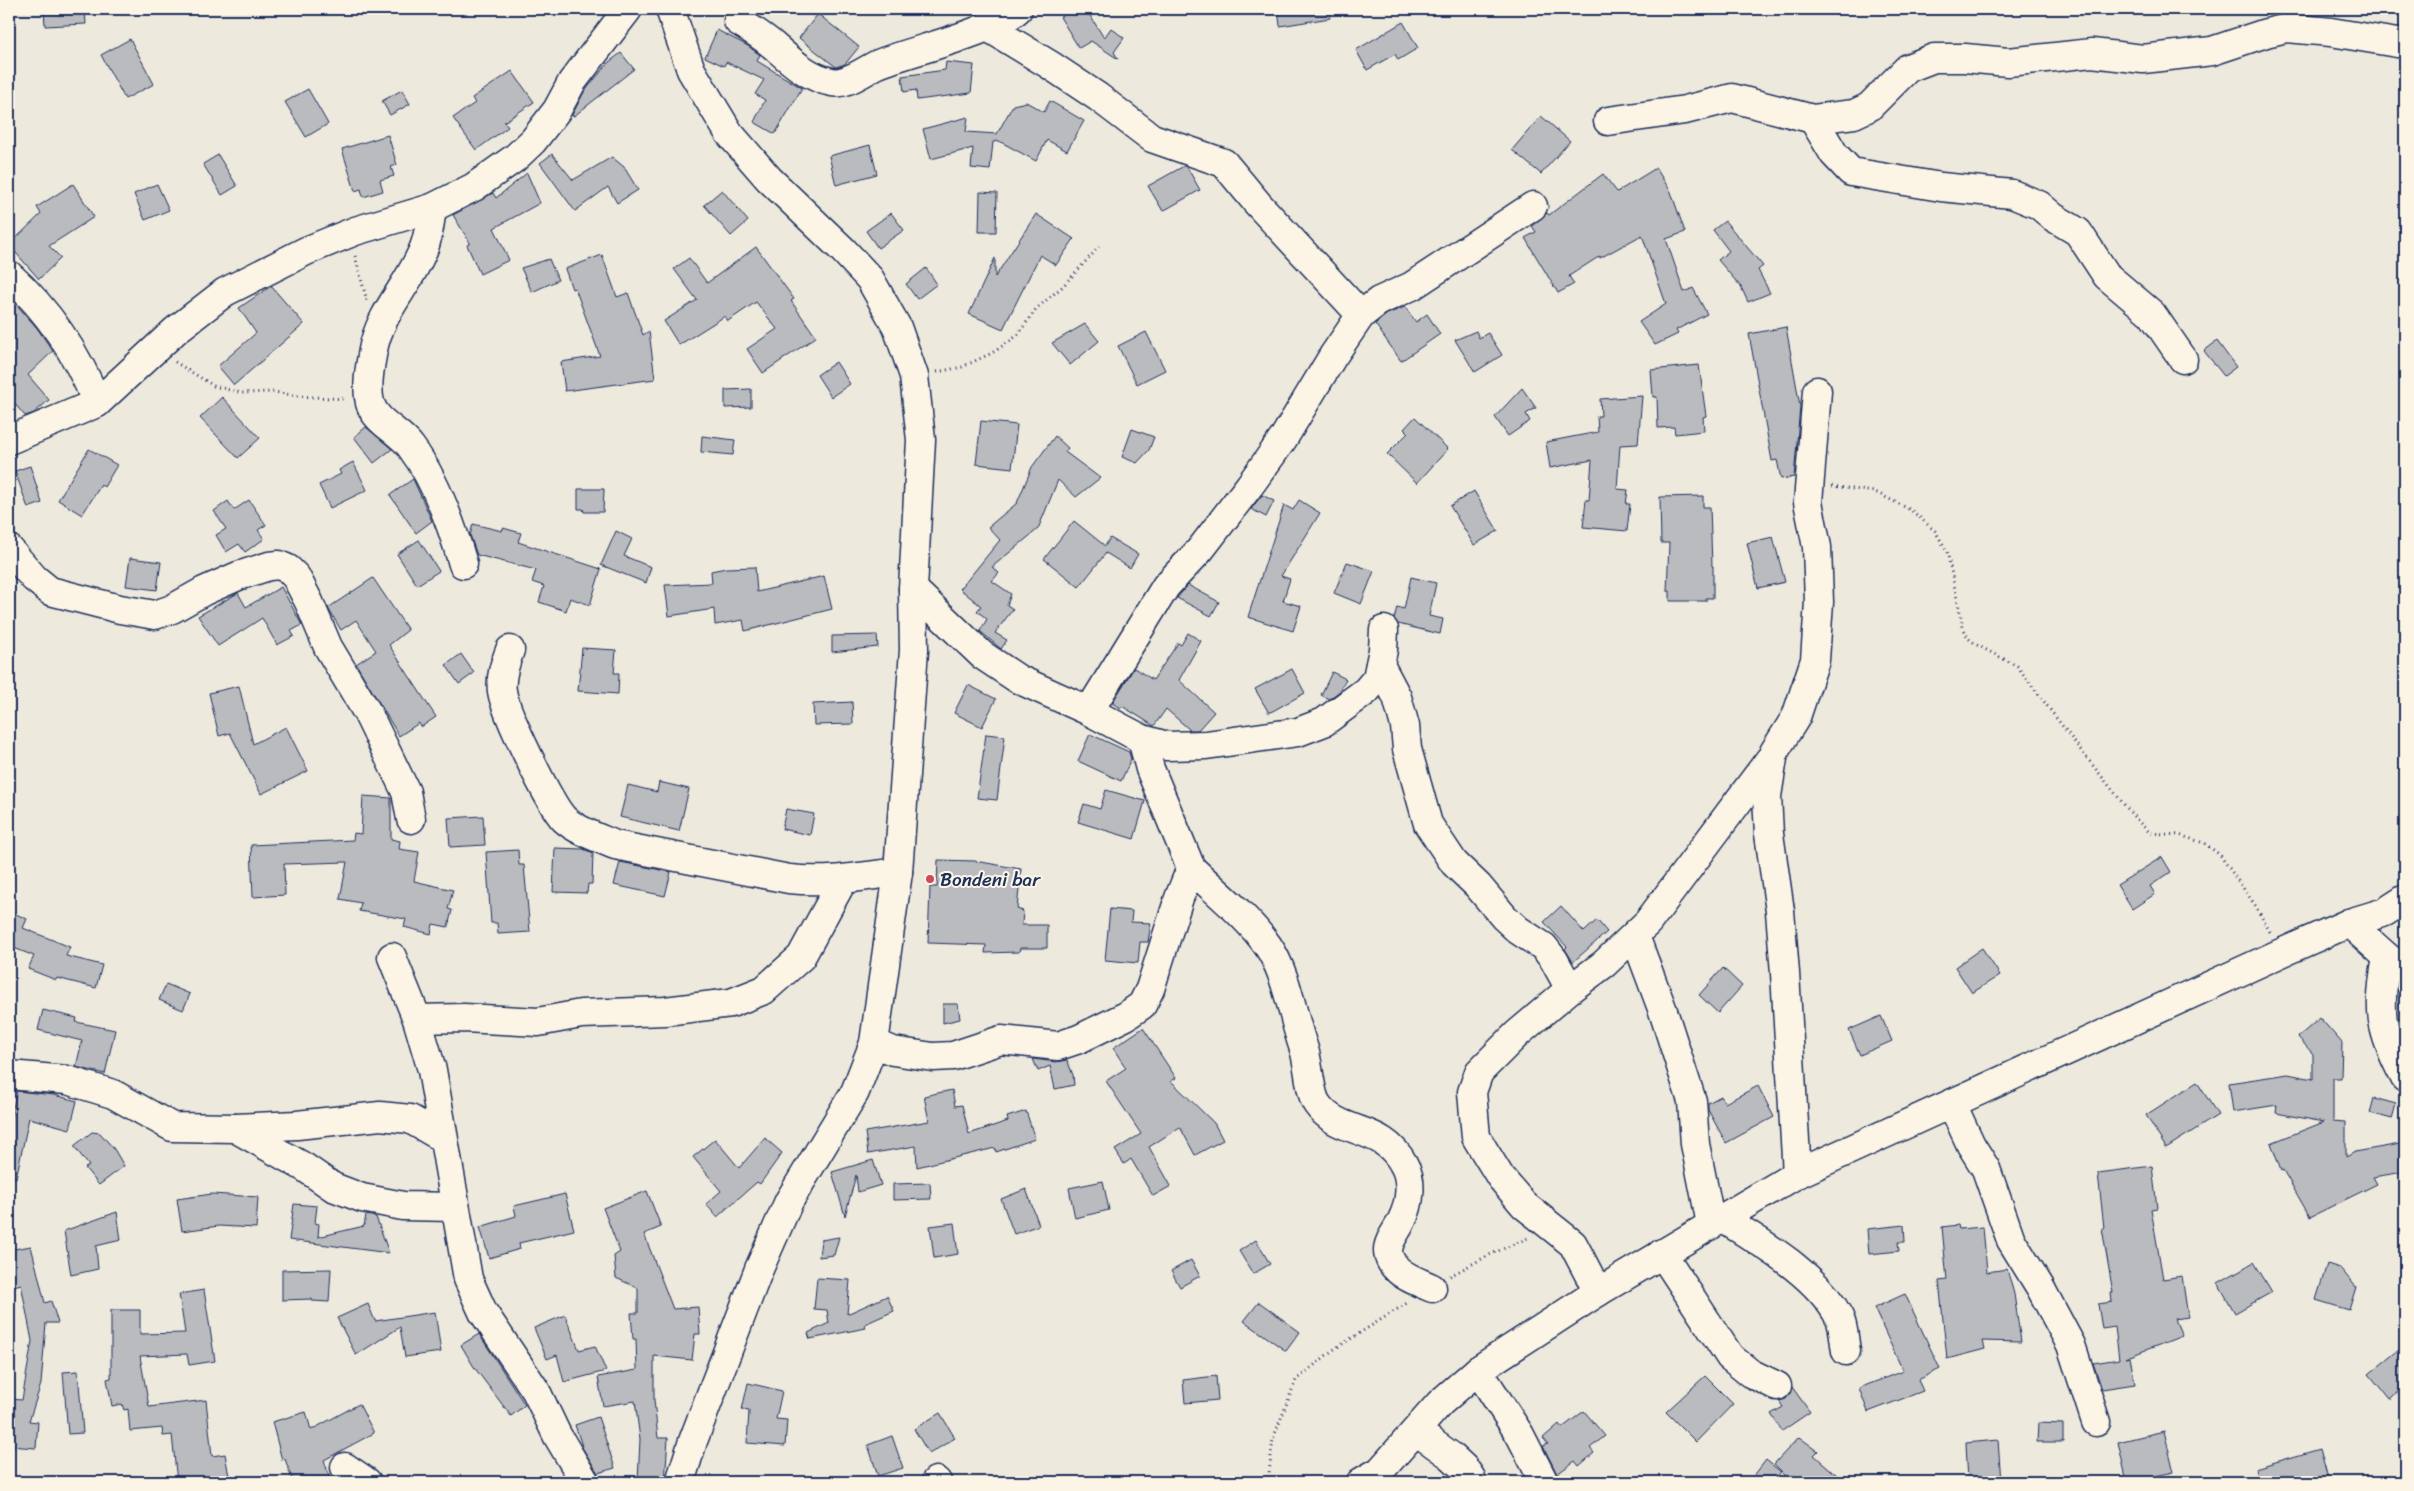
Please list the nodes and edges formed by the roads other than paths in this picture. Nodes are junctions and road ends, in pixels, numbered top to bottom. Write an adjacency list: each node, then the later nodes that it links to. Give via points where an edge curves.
1 (628, 9): 10 (street, via 532,141 515,158 474,188)
2 (670, 9): 19 (street, via 691,70 729,132 769,179 870,279 897,326 914,376 921,440)
3 (1018, 9): 5 (street, via 1011,16)
4 (738, 21): 5 (street, via 776,47 790,62 834,83 898,56)
5 (986, 26): 12 (street, via 1066,75 1152,138 1224,163)
6 (2403, 46): 7 (street, via 2331,32 2287,28 2212,51 2143,59 2092,53 2008,62 1934,58 1908,68 1869,107 1854,114)
7 (1813, 119): 8 (street, via 1732,98 1685,110); 13 (street, via 1834,154 1851,172 1942,187 2012,194 2039,205 2078,232 2107,276 2152,314)
8 (1608, 121)
9 (1533, 206): 12 (street, via 1412,286 1379,300)
10 (432, 208): 15 (street, via 306,251 225,292); 18 (street, via 424,247 384,318 373,348 368,384 370,403 377,416 410,445 420,460 454,532)
11 (9, 275): 15 (street, via 60,331 83,369)
12 (1361, 315): 23 (street, via 1255,478 1200,550 1166,586)
13 (2183, 359)
14 (1817, 391): 25 (street, via 1808,502 1817,546 1816,660 1796,717)
15 (96, 403): 16 (street)
16 (9, 440)
17 (9, 549): 26 (street, via 50,591 155,615 238,576 269,566 279,565 288,569 309,602 328,648 367,712 406,792)
18 (462, 564)
19 (913, 589): 23 (street, via 982,656 1018,679); 28 (street, via 914,650)
20 (1384, 630): 22 (street)
21 (510, 650): 29 (street, via 502,673 502,691 544,788 564,819 615,845 674,858 790,879)
22 (1380, 665): 24 (street, via 1377,678 1349,705 1324,722 1298,732 1206,745 1166,746); 35 (street, via 1397,697 1407,749 1428,824 1454,863 1504,917 1544,947)
23 (1089, 711): 24 (street)
24 (1142, 739): 27 (street, via 1150,769)
25 (1774, 752): 32 (street, via 1670,894); 43 (street, via 1767,796 1769,834 1780,912)
26 (411, 819)
27 (1191, 868): 37 (street, via 1150,989 1142,1005 1126,1016 1058,1046 1001,1040 953,1056 933,1057 893,1051); 47 (street, via 1229,901 1268,947 1283,979 1308,1058 1316,1102 1323,1112 1337,1122 1385,1141 1404,1165 1409,1177 1409,1196 1403,1219 1390,1241 1390,1259 1399,1271)
28 (898, 872): 29 (street); 37 (street)
29 (843, 880): 36 (street, via 801,957 764,990 731,1003 665,1011 581,1014 538,1022)
30 (2405, 899): 31 (street, via 2385,912)
31 (2349, 923): 34 (street); 40 (street)
32 (1635, 936): 35 (street); 45 (street, via 1692,1101 1695,1144)
33 (392, 957): 36 (street)
34 (2396, 964): 39 (street, via 2381,1018)
35 (1570, 989): 48 (street, via 1479,1072 1472,1092 1476,1137 1501,1178 1524,1205 1572,1244)
36 (418, 1019): 42 (street, via 432,1070)
37 (874, 1043): 57 (street, via 855,1092 789,1201 759,1269)
38 (9, 1075): 41 (street, via 67,1080 113,1094 172,1127)
39 (2405, 1078)
40 (1952, 1104): 43 (street); 52 (street, via 1986,1169 2011,1240 2070,1345)
41 (235, 1128): 42 (street, via 380,1116 410,1119); 44 (street, via 304,1167 333,1188 403,1206)
42 (443, 1138): 44 (street)
43 (1797, 1174): 45 (street)
44 (454, 1207): 56 (street, via 468,1279 483,1312 536,1391 557,1435)
45 (1717, 1221): 46 (street); 49 (street, via 1774,1252 1828,1299 1840,1319)
46 (1662, 1253): 48 (street); 51 (street, via 1730,1356 1750,1373)
47 (1432, 1288)
48 (1598, 1292): 50 (street)
49 (1846, 1351)
50 (1478, 1370): 53 (street, via 1440,1403); 60 (street, via 1520,1435)
51 (1777, 1386)
52 (2096, 1422)
53 (1416, 1431): 58 (street, via 1380,1471); 59 (street, via 1464,1468)
54 (345, 1466): 55 (street)
55 (367, 1482)
56 (586, 1482)
57 (680, 1482)
58 (1361, 1482)
59 (1470, 1482)
60 (1544, 1482)

